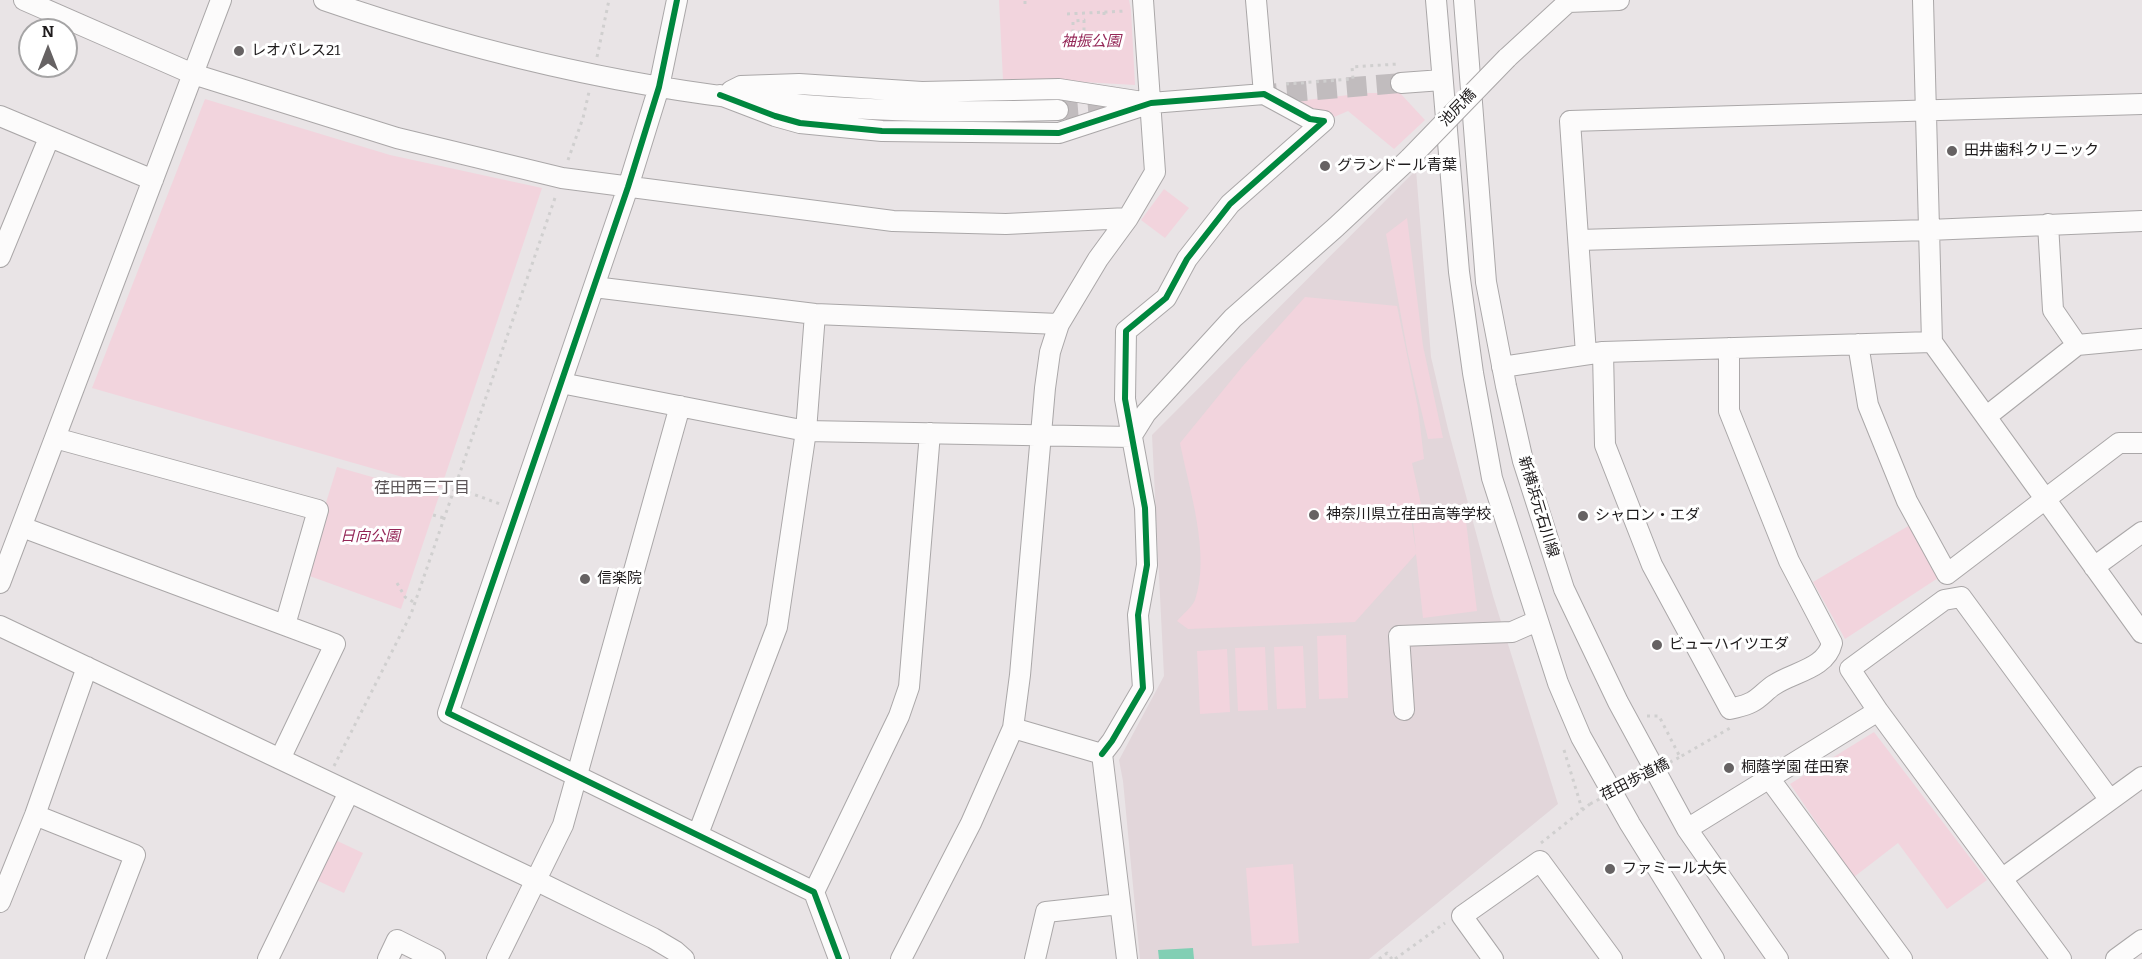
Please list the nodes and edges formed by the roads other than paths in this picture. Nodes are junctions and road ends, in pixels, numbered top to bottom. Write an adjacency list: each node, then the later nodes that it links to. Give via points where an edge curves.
1 (24, 0): 12 (street)
2 (221, 0): 12 (street)
3 (324, 0): 15 (street, via 394,24)
4 (677, 0): 15 (street)
5 (1256, 0): 16 (street)
6 (1436, 0): 13 (street)
7 (1464, 0): 41 (street, 新横浜元石川線, via 1486,282)
8 (1619, 0): 10 (street)
9 (1923, 0): 21 (street)
10 (1569, 1): 48 (street, 池尻橋, bridge, via 1507,58 1410,158 1233,318 1146,413)
11 (1144, 8): 18 (street)
12 (193, 74): 24 (street); 25 (street, via 397,138 562,178)
13 (1442, 80): 14 (street); 56 (street, via 1459,272 1473,373 1492,478)
14 (1401, 83)
15 (659, 87): 17 (street); 25 (street)
16 (1264, 90): 18 (street); 48 (street, via 1311,118 1324,121 1230,204 1187,259 1166,298 1126,331 1125,399)
17 (720, 95): 18 (street, via 741,86 799,84 922,92 1059,89); 18 (street, via 800,123 882,131 1059,133); 20 (street, via 832,107 973,112)
18 (1151, 103): 26 (street, via 1155,172)
19 (2142, 104): 21 (street)
20 (1058, 110)
21 (1926, 111): 29 (street); 30 (street, via 1570,122)
22 (0, 116): 23 (street)
23 (49, 138): 24 (street); 31 (street)
24 (153, 180): 49 (street)
25 (628, 187): 26 (street, via 893,221 1006,224); 32 (street)
26 (1128, 218): 34 (street)
27 (2142, 221): 28 (street)
28 (2048, 224): 29 (street); 38 (street, via 2053,310)
29 (1929, 230): 30 (street); 36 (street)
30 (1579, 240): 40 (street)
31 (1, 251)
32 (594, 286): 33 (street); 42 (street)
33 (815, 314): 34 (street); 45 (street)
34 (1059, 324): 47 (street, via 1050,352)
35 (2142, 339): 38 (street)
36 (1932, 342): 37 (street); 44 (street)
37 (1858, 344): 39 (street); 51 (street, via 1868,405 1907,501 1947,574)
38 (2077, 345): 44 (street)
39 (1729, 348): 40 (street); 40 (street, via 1729,411 1789,561 1832,643 1821,660 1775,684 1731,718 1652,565 1605,445)
40 (1595, 353): 41 (street)
41 (1502, 367): 72 (street, 新横浜元石川線, via 1523,461 1563,589 1617,702)
42 (561, 384): 43 (street); 66 (street, via 448,713)
43 (680, 406): 45 (street); 66 (street)
44 (1987, 416): 51 (street)
45 (806, 431): 46 (street); 73 (street, via 777,627)
46 (930, 434): 47 (street); 76 (street, via 909,687 899,716)
47 (1041, 435): 48 (street); 63 (street)
48 (1131, 437): 64 (street, via 1145,508 1146,565 1138,615 1143,688)
49 (55, 438): 52 (street); 57 (street, via 318,510)
50 (2142, 442): 51 (street, via 2119,443)
51 (2046, 498): 54 (street)
52 (22, 527): 55 (street); 57 (street)
53 (2142, 532): 54 (street)
54 (2094, 567): 59 (street)
55 (0, 583)
56 (1537, 621): 61 (street, via 1512,632 1399,636); 92 (street, via 1581,737)
57 (285, 625): 65 (street, via 335,644)
58 (0, 626): 60 (street)
59 (2142, 633)
60 (87, 667): 65 (street); 71 (street)
61 (1404, 710)
62 (1878, 711): 68 (street); 70 (street, via 1850,669 1944,600 1961,597); 74 (street)
63 (1012, 728): 64 (street); 87 (street, via 971,823)
64 (1102, 754): 78 (street)
65 (280, 759): 69 (street)
66 (577, 775): 73 (street); 75 (street, via 563,825)
67 (2142, 777): 70 (street)
68 (1770, 778): 72 (street); 94 (street)
69 (349, 792): 75 (street); 81 (street)
70 (2110, 800): 74 (street)
71 (35, 815): 77 (street); 80 (street, via 135,855)
72 (1687, 829): 93 (street, 新横浜元石川線)
73 (698, 834): 76 (street)
74 (2003, 878): 95 (street)
75 (535, 880): 84 (street); 85 (street, via 653,938)
76 (814, 892): 86 (street)
77 (0, 902)
78 (1120, 904): 88 (street, via 1046,912); 89 (street)
79 (2142, 940): 96 (street)
80 (95, 959)
81 (268, 959)
82 (388, 959): 83 (street, via 397,940)
83 (435, 959)
84 (497, 959)
85 (684, 959)
86 (839, 959)
87 (901, 959)
88 (1035, 959)
89 (1127, 959)
90 (1493, 959): 91 (street, via 1462,916 1540,861)
91 (1612, 959)
92 (1714, 959)
93 (1778, 959)
94 (1902, 959)
95 (2061, 959)
96 (2116, 959)

